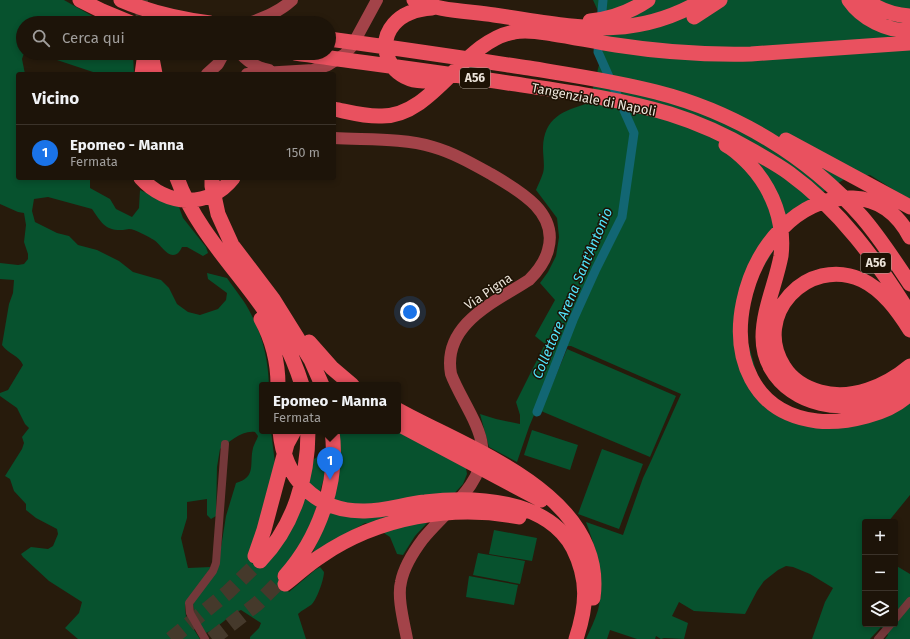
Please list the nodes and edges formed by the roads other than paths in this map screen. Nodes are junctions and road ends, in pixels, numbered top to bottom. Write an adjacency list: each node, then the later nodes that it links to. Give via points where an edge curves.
1 (80, 0): 11 (highway)
2 (121, 0): 12 (highway)
3 (292, 0): 13 (main road)
4 (377, 0): 29 (main road, via 352,46 336,61 313,70)
5 (648, 0): 15 (highway, via 606,19)
6 (703, 0): 15 (highway, via 677,14 640,25 611,29)
7 (720, 0): 17 (highway, via 679,24 658,31 626,38)
8 (849, 0): 16 (highway, via 862,14 879,24 896,30)
9 (866, 0): 14 (highway, via 883,10)
10 (411, 6): 15 (highway, via 419,9 438,7); 25 (highway, via 393,24 386,40 389,60 396,70 408,78 427,81 442,77)
11 (114, 16)
12 (170, 16)
13 (268, 16)
14 (910, 16)
15 (557, 24)
16 (910, 31)
17 (579, 38): 19 (highway, via 644,49 725,55); 25 (highway, via 533,31 506,34 484,45)
18 (336, 40): 30 (highway, Tangenziale di Napoli / A56, via 577,76)
19 (910, 43)
20 (336, 59): 32 (highway, Tangenziale di Napoli / A56, via 575,93)
21 (144, 60): 26 (highway)
22 (152, 60): 27 (highway)
23 (220, 60): 28 (main road)
24 (247, 60): 29 (main road, via 260,68)
25 (459, 67): 31 (highway, via 421,101 400,113 382,116)
26 (142, 72)
27 (155, 72)
28 (209, 72)
29 (280, 72)
30 (675, 97): 38 (highway, via 720,109 758,125); 41 (highway, Tangenziale di Napoli / A56, via 713,111 790,153 830,185 863,218)
31 (336, 110)
32 (653, 110): 43 (highway, Tangenziale di Napoli / A56, via 684,119 739,143 774,163 804,185 838,216 872,257); 49 (highway, via 729,147 741,156 768,189 776,206 780,225 782,256 764,325 764,346 770,365 786,387 809,401 845,406 873,400)
33 (336, 138): 64 (main road, Via Pigna, via 403,142 433,147 448,153 483,170 524,195 543,215 549,230 548,252 536,273 471,319 459,332 451,350 451,374 480,436 483,451 478,471 469,487 424,538 404,572 400,583)
34 (143, 180): 37 (highway, via 162,195 183,200 198,199 218,192)
35 (178, 180): 40 (highway, via 192,212)
36 (212, 180): 40 (highway, via 218,214)
37 (231, 180)
38 (910, 207)
39 (910, 237): 50 (highway, via 893,214 867,199 839,198 814,205 782,228 764,252 749,281 741,309 740,325 743,358 752,381 773,404 791,414 808,420 827,422 855,419 884,410)
40 (234, 259): 42 (highway); 42 (highway)
41 (910, 284)
42 (263, 299): 45 (highway, via 265,326 276,364); 46 (highway, via 295,364); 47 (highway, via 311,360); 48 (highway, via 296,324 323,359)
43 (909, 322): 44 (highway, via 889,301 863,280 830,274 806,282 791,293 777,317 774,337 780,362 791,376 805,387 822,393 842,395 863,391 886,382)
44 (910, 366)
45 (278, 382)
46 (301, 382)
47 (321, 382)
48 (348, 382)
49 (910, 382)
50 (910, 393)
51 (401, 412): 57 (highway)
52 (401, 425): 57 (highway)
53 (280, 434): 59 (highway, via 284,456 295,477 305,489 329,505 344,510 367,511 452,499 519,507 558,529 571,546)
54 (292, 434): 55 (highway, via 287,444 258,558 267,554 281,535 296,504 306,468)
55 (308, 434)
56 (332, 434): 59 (highway, via 332,469 322,514 305,549 283,582 358,535 395,522 437,514 483,513 521,518 546,528 564,542)
57 (431, 434): 65 (highway, via 504,465 535,486 566,512 576,525 587,545 594,571 594,593 590,613)
58 (225, 444): 63 (street, via 216,563 189,603 190,613)
59 (581, 568): 65 (highway, via 585,585 584,606)
60 (910, 601): 61 (street)
61 (898, 615)
62 (888, 627): 66 (street)
63 (205, 639)
64 (407, 639)
65 (577, 639)
66 (878, 639)

